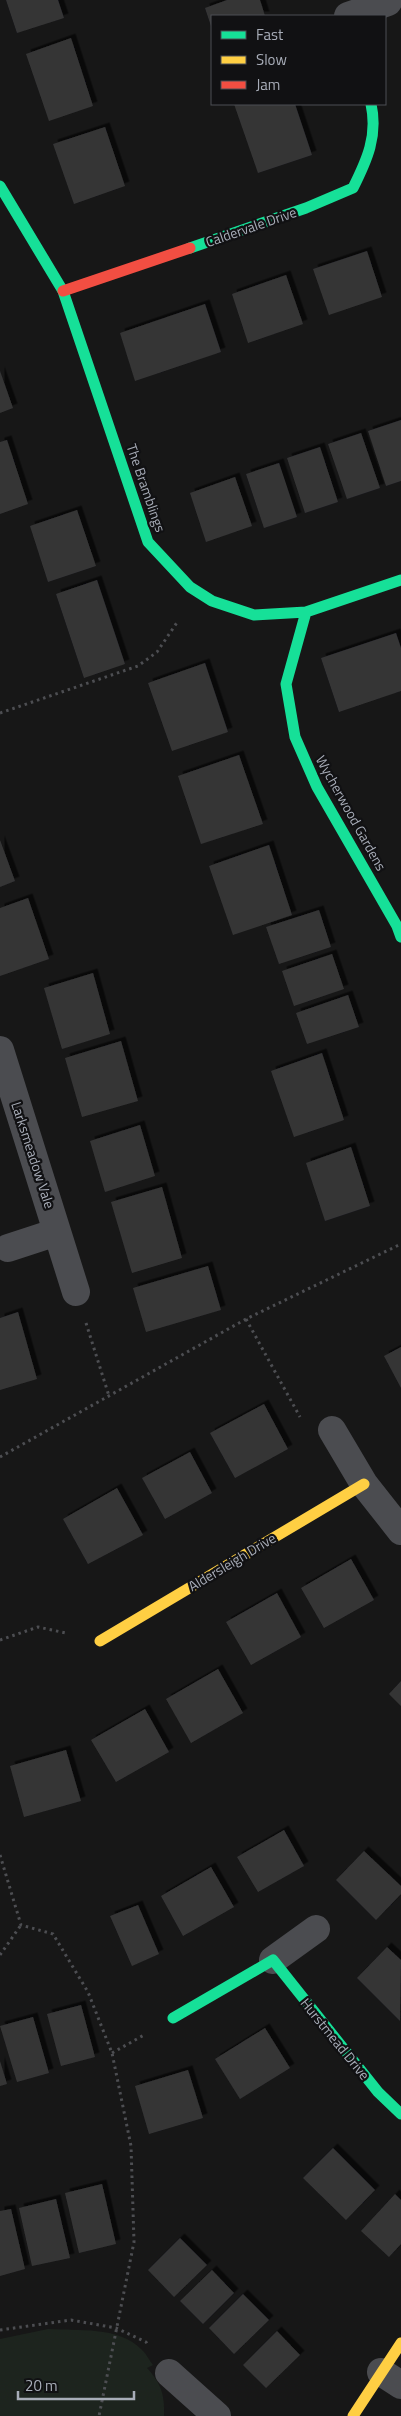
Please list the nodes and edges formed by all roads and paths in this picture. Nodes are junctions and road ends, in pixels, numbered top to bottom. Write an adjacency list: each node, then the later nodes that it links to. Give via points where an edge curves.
1 (339, 0): 3 (street)
2 (388, 2): 4 (street)
3 (344, 15)
4 (351, 15)
5 (371, 105): 7 (street, Caldervale Drive, via 376,120 372,150 353,188 306,208)
6 (0, 186): 7 (street, The Bramblings)
7 (63, 291): 9 (street, The Bramblings, via 148,542)
8 (401, 580): 10 (street, The Bramblings)
9 (190, 587): 10 (street, The Bramblings, via 212,601 254,614); 11 (path, via 178,622 157,652 138,666)
10 (306, 612): 12 (street, Wycherwood Gardens, via 286,684 295,737 317,787)
11 (0, 713)
12 (401, 937)
13 (0, 1050): 14 (street, Larksmeadow Vale)
14 (57, 1232): 16 (street); 17 (street, Larksmeadow Vale)
15 (401, 1244): 18 (path)
16 (8, 1248)
17 (76, 1292): 19 (path)
18 (246, 1319): 19 (path); 20 (path, via 314,1441)
19 (109, 1396): 21 (path)
20 (332, 1430): 22 (street)
21 (0, 1457)
22 (364, 1484): 23 (street); 25 (street, Aldersleigh Drive)
23 (401, 1531)
24 (0, 1640): 25 (path, via 38,1626)
25 (100, 1641)
26 (0, 1855): 27 (path)
27 (21, 1925): 29 (path); 33 (path, via 53,1934 88,1992 112,2053 131,2146 134,2242)
28 (316, 1929): 30 (street)
29 (0, 1955)
30 (273, 1960): 31 (street); 32 (street, Hurstmead Drive, via 378,2092)
31 (172, 2018)
32 (401, 2114)
33 (116, 2328): 34 (path, via 71,2320); 36 (path, via 146,2342); 39 (path)
34 (0, 2330)
35 (401, 2343): 37 (street)
36 (169, 2373): 38 (street)
37 (391, 2379): 40 (street)
38 (210, 2414)
39 (99, 2416)
40 (353, 2416)

